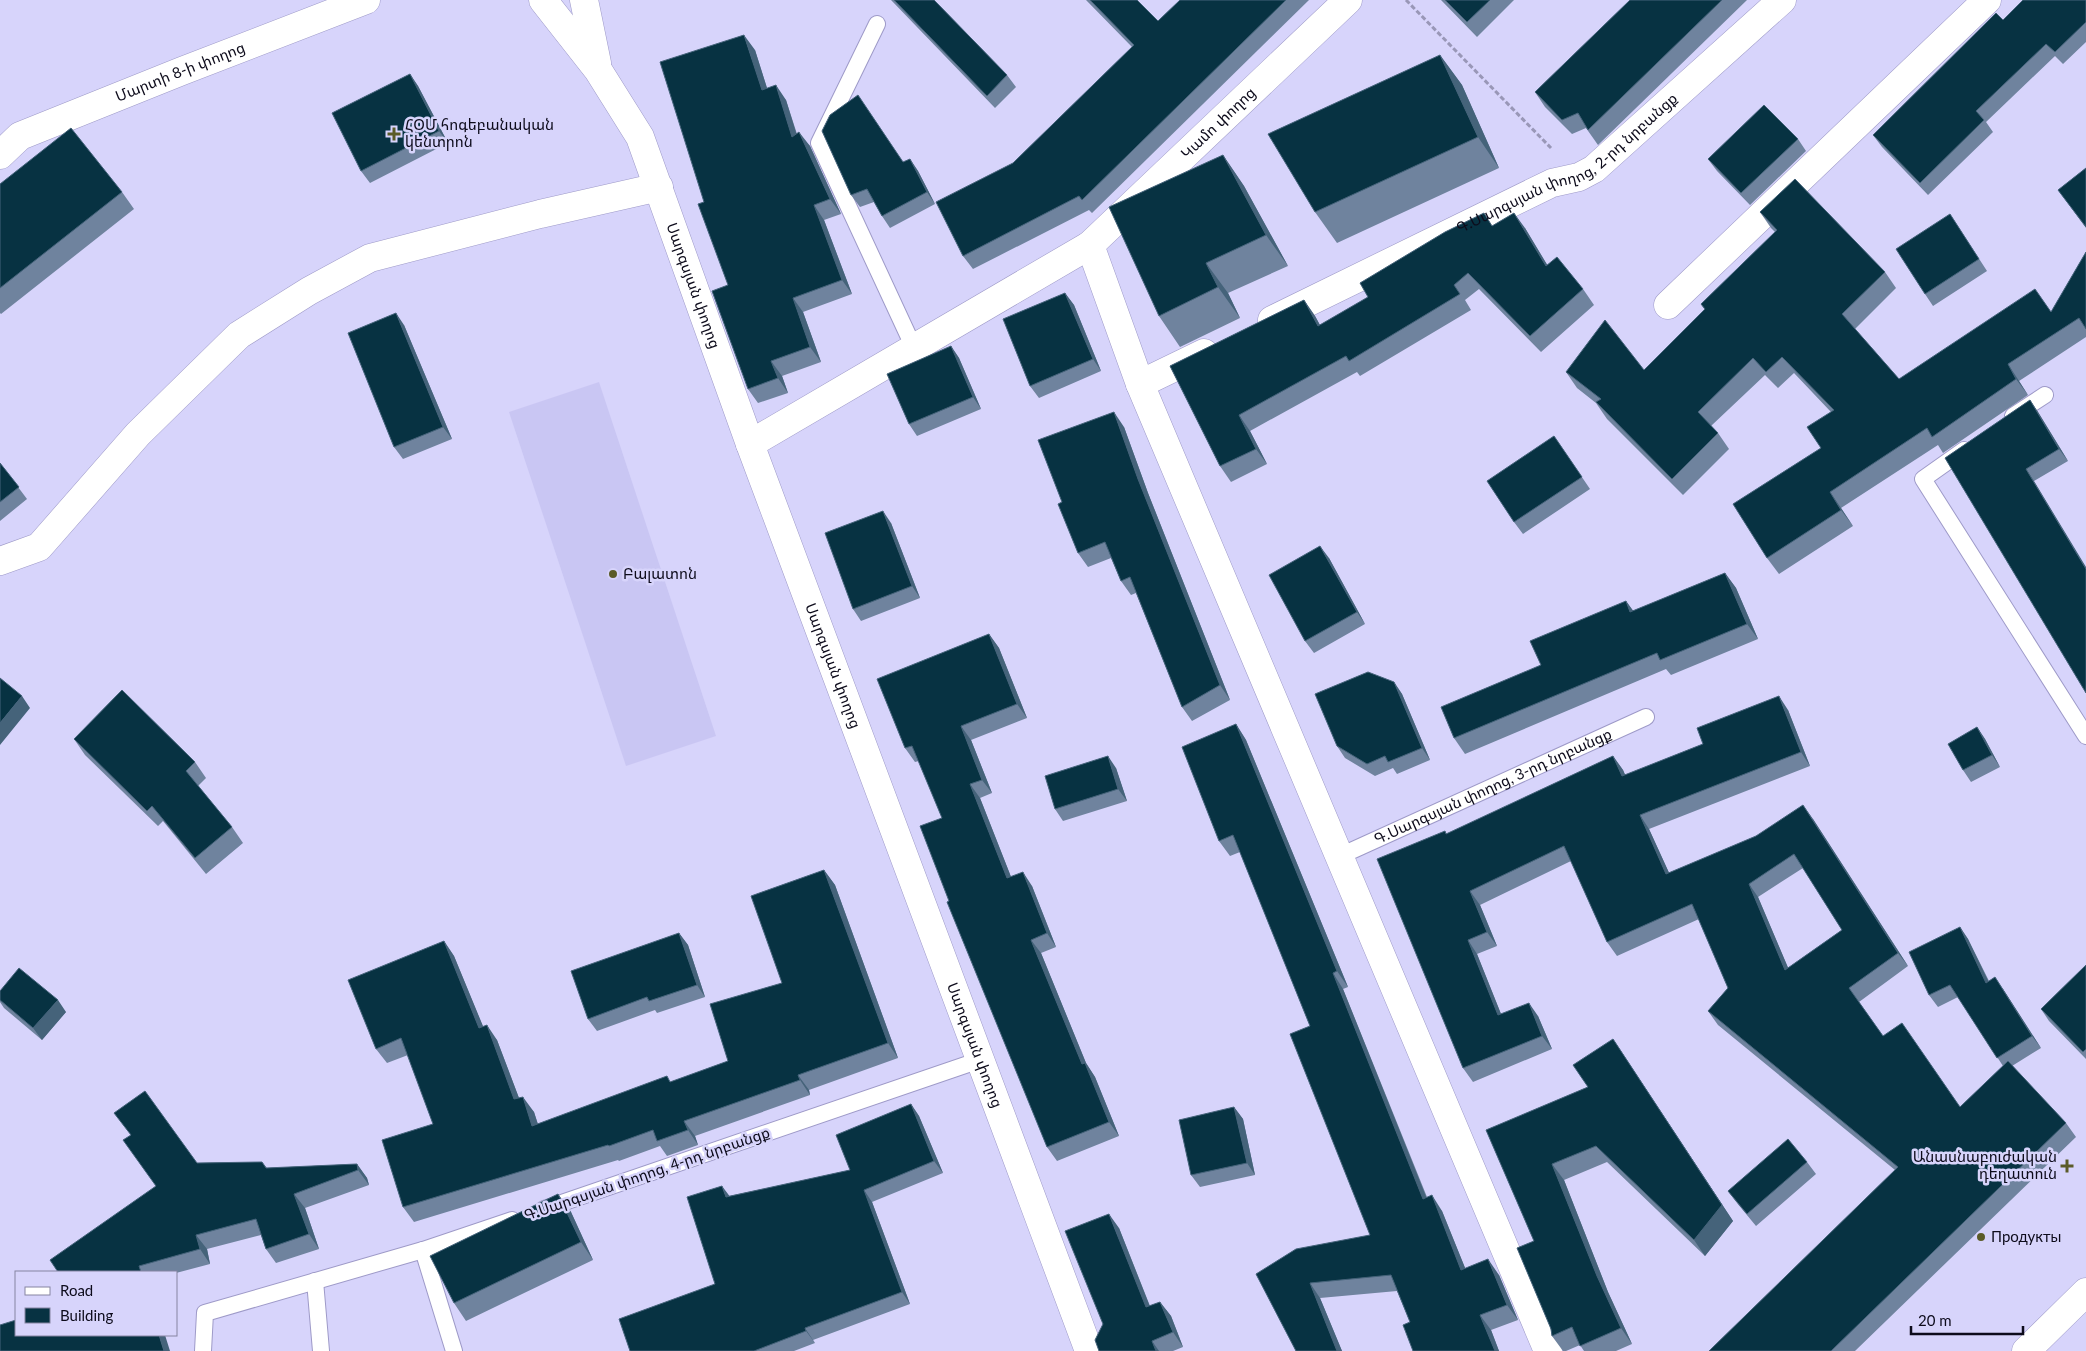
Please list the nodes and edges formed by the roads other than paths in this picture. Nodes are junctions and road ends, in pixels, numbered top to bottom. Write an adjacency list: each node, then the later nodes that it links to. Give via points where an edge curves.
1 (366, 0): 9 (street, Մարտի 8-ի փողոց, via 20,136)
2 (543, 0): 8 (street, Սարգսյան փողոց)
3 (584, 0): 8 (street)
4 (1348, 0): 11 (street, Կամո փողոց)
5 (1782, 0): 14 (street, Գ.Սարգսյան փողոց, 2-րդ նրբանցք, via 1594,169 1552,183)
6 (1987, 0): 12 (street)
7 (876, 24): 13 (lane, via 819,142)
8 (598, 70): 10 (street, Սարգսյան փողոց, via 640,137)
9 (0, 154)
10 (659, 188): 18 (street, Սարգսյան փողոց); 19 (street, via 540,214 370,258 309,291 239,335 138,434 39,547)
11 (1090, 245): 13 (street, Կամո փողոց); 14 (street)
12 (1668, 305)
13 (914, 348): 18 (street, Կամո փողոց)
14 (1140, 384): 22 (street)
15 (2045, 395): 16 (lane)
16 (2004, 423)
17 (1980, 440): 21 (lane, via 1923,478)
18 (750, 444): 23 (street, Սարգսյան փողոց)
19 (0, 561)
20 (1646, 717): 22 (lane, Գ.Սարգսյան փողոց, 3-րդ նրբանցք)
21 (2086, 736)
22 (1340, 856): 31 (street)
23 (980, 1060): 24 (lane, Գ.Սարգսյան փողոց, 4-րդ նրբանցք); 30 (street, Սարգսյան փողոց)
24 (423, 1250): 25 (lane, Գ.Սարգսյան փողոց, 4-րդ նրբանցք); 29 (lane)
25 (315, 1281): 27 (lane, Գ.Սարգսյան փողոց, 4-րդ նրբանցք, via 205,1313); 28 (lane)
26 (2086, 1292): 32 (street)
27 (202, 1351)
28 (321, 1351)
29 (454, 1351)
30 (1088, 1351)
31 (1548, 1351)
32 (2026, 1351)

